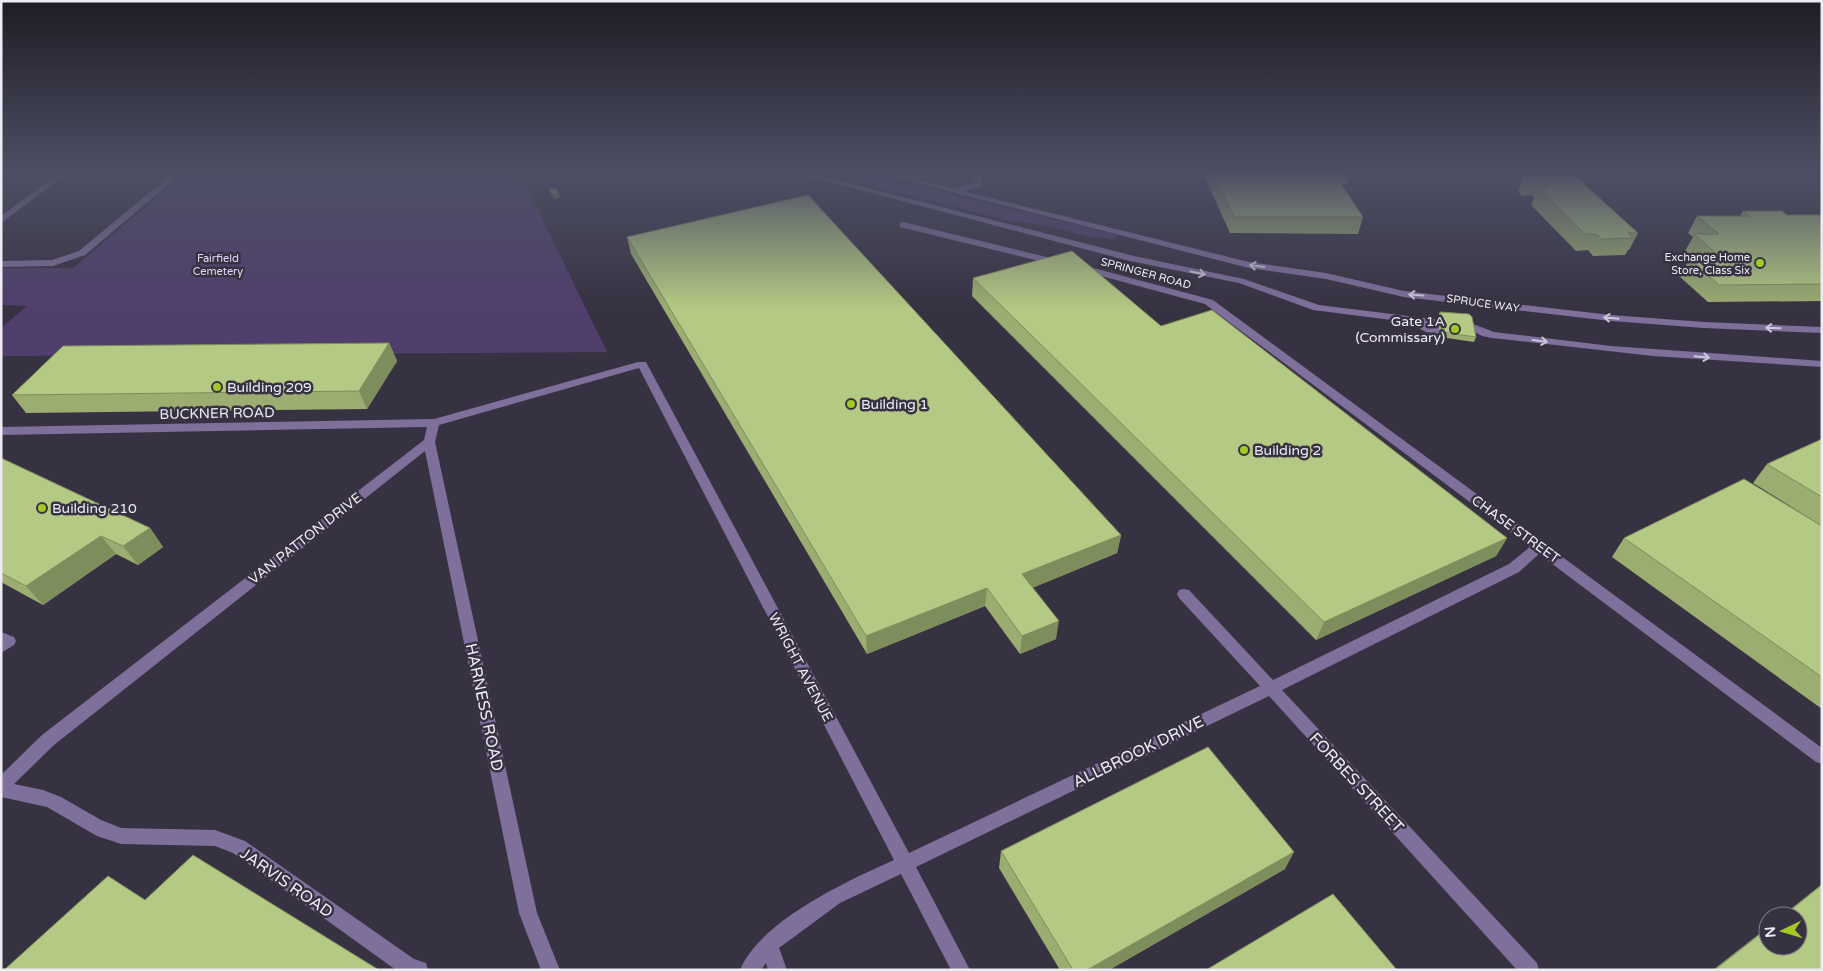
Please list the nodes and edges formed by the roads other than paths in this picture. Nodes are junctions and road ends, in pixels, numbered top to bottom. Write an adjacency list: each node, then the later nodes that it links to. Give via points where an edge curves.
1 (125, 218): 5 (street, via 91,247 72,258 53,263)
2 (975, 218): 8 (street, one-way to 8, via 1133,259 1241,281 1317,308 1403,318 1430,330 1663,354)
3 (1066, 218): 7 (street, SPRUCE WAY, one-way to 3, via 1611,318 1404,294 1326,276 1249,265)
4 (903, 225): 6 (street, SPRINGER ROAD)
5 (1, 264)
6 (1209, 302): 12 (street, CHASE STREET)
7 (1822, 330)
8 (1822, 364)
9 (434, 423): 10 (street, BUCKNER ROAD); 11 (street); 17 (street, WRIGHT AVENUE, via 642,364)
10 (1, 431)
11 (429, 442): 16 (street, VAN PATTON DRIVE, via 48,740); 20 (street, HARNESS ROAD, via 528,913)
12 (1539, 547): 14 (street, ALLBROOK DRIVE, via 1514,568); 15 (street, CHASE STREET)
13 (1184, 594): 14 (street, FORBES STREET)
14 (1271, 688): 17 (street, ALLBROOK DRIVE); 24 (street, FORBES STREET)
15 (1822, 758)
16 (1, 788): 19 (street, JARVIS ROAD, via 54,801 111,834 215,838 239,847 410,968)
17 (904, 863): 18 (street, ALLBROOK DRIVE, via 834,897); 23 (street, WRIGHT AVENUE)
18 (768, 944): 21 (street, ALLBROOK DRIVE); 22 (street)
19 (419, 970)
20 (551, 970)
21 (748, 970)
22 (778, 970)
23 (961, 970)
24 (1530, 970)

